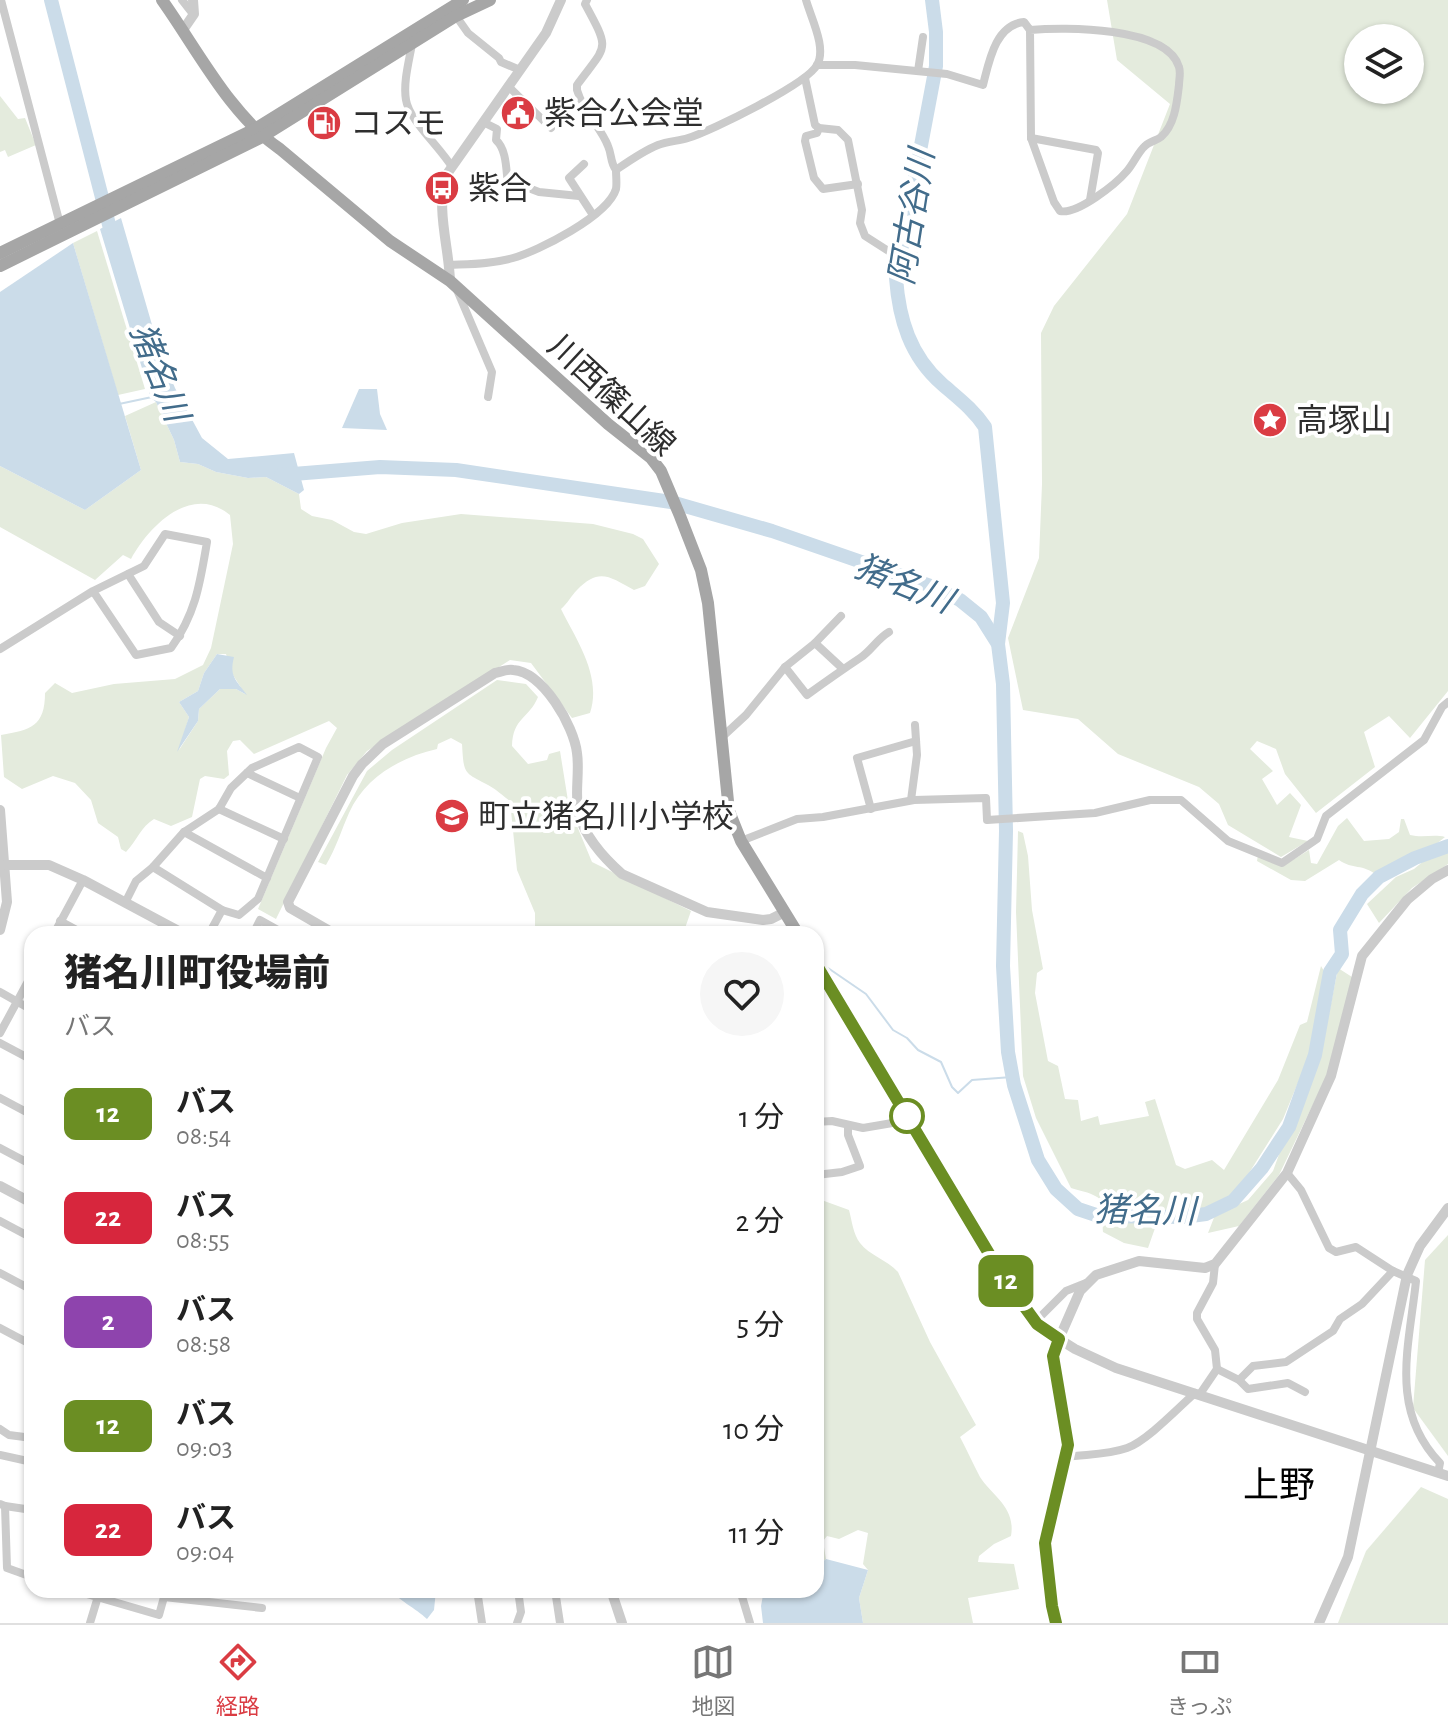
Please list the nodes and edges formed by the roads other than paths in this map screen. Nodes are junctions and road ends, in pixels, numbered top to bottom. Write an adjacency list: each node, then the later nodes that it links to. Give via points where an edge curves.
1 (1, 0): 34 (street)
2 (162, 0): 12 (main road, 川西篠山線)
3 (182, 0): 11 (street)
4 (193, 0): 11 (street)
5 (463, 0): 10 (main road)
6 (490, 0): 10 (main road)
7 (561, 0): 17 (street)
8 (587, 0): 28 (street, via 603,51 577,90)
9 (806, 0): 16 (street, via 820,49)
10 (451, 7): 15 (main road); 17 (street, via 468,33 501,62); 24 (main road)
11 (194, 14): 12 (street)
12 (183, 30): 24 (main road, 川西篠山線)
13 (1030, 30): 18 (street, via 1020,22 1002,35 992,47 983,85); 25 (street); 31 (street, via 1141,38 1162,47 1179,64 1176,108 1167,130)
14 (923, 37): 18 (street)
15 (412, 43): 24 (main road); 27 (street, via 406,105)
16 (817, 65): 18 (street); 19 (street)
17 (520, 70): 20 (street)
18 (920, 71)
19 (805, 78): 23 (street); 28 (street, via 690,137 659,144)
20 (508, 86): 21 (street); 22 (street)
21 (483, 122): 27 (street); 30 (street, via 497,129 508,185)
22 (551, 128)
23 (819, 128): 29 (street, via 844,133); 29 (street, via 805,141 814,178 823,189)
24 (259, 133): 33 (main road); 39 (main road, 川西篠山線, via 390,241)
25 (1031, 138): 31 (street, via 1060,211); 31 (street, via 1096,150)
26 (584, 164): 30 (street, via 569,178)
27 (452, 167): 37 (street, via 442,188)
28 (616, 170): 32 (street, via 616,190)
29 (858, 184): 36 (street, via 865,236 890,252)
30 (579, 196): 32 (street)
31 (1090, 200)
32 (593, 215): 37 (street, via 544,247 512,259)
33 (86, 218): 34 (main road); 38 (main road)
34 (60, 224): 35 (main road)
35 (0, 253)
36 (915, 256)
37 (450, 265): 39 (street)
38 (0, 266)
39 (453, 283): 40 (street, via 492,372); 52 (main road, 川西篠山線, via 651,458 667,484 701,570)
40 (488, 397)
41 (128, 574): 42 (street); 45 (street, via 159,622); 45 (street, via 144,566 165,534 207,542 198,596)
42 (93, 591): 45 (street, via 136,655 171,648); 47 (street)
43 (841, 616): 46 (street)
44 (889, 632): 49 (street)
45 (180, 636)
46 (815, 643): 48 (street); 49 (street)
47 (0, 649)
48 (785, 667): 49 (street, via 807,695); 52 (street)
49 (842, 668)
50 (1448, 702): 56 (street, via 1424,740 1326,816 1317,839 1282,863 1228,841 1181,800 1150,800 1095,813 987,820 986,798)
51 (915, 725): 53 (street)
52 (721, 738): 62 (main road, 川西篠山線, via 729,811)
53 (916, 741): 56 (street); 58 (street, via 857,758)
54 (247, 773): 55 (street); 55 (street, via 299,747 318,757); 57 (street)
55 (300, 798): 61 (street)
56 (911, 800): 58 (street)
57 (219, 809): 60 (street); 61 (street)
58 (871, 809): 62 (street, via 797,819)
59 (0, 810): 63 (street)
60 (184, 832): 64 (street); 66 (street)
61 (284, 839): 66 (street)
62 (741, 841): 70 (main road, 川西篠山線)
63 (6, 865): 67 (street, via 49,865); 78 (street, via 7,902)
64 (153, 867): 68 (street, via 136,881); 69 (street)
65 (1448, 870): 94 (street, via 1407,900 1362,956 1331,1076)
66 (267, 878): 69 (street, via 258,899 239,915)
67 (83, 880): 68 (street); 71 (street)
68 (125, 903): 74 (street)
69 (222, 910): 75 (street)
70 (785, 912): 76 (street, via 763,920 707,912 622,874 601,853 579,814 578,762 570,725 533,678 512,670 495,673 383,744 353,776 288,902); 77 (main road, 川西篠山線)
71 (60, 921): 72 (street); 73 (street)
72 (58, 926)
73 (69, 926)
74 (169, 926)
75 (213, 926)
76 (321, 926)
77 (793, 926)
78 (0, 930)
79 (824, 977): 89 (main road)
80 (24, 988): 82 (street)
81 (0, 992): 82 (street)
82 (17, 1001): 83 (street); 84 (street)
83 (24, 1005)
84 (0, 1033)
85 (0, 1043): 86 (street)
86 (24, 1056)
87 (0, 1098): 88 (street)
88 (24, 1111)
89 (910, 1120): 91 (street, via 863,1128); 107 (main road)
90 (824, 1122): 91 (street)
91 (848, 1125): 95 (street, via 860,1166)
92 (0, 1148): 93 (street)
93 (24, 1161)
94 (1287, 1173): 101 (street); 102 (street, via 1329,1248 1336,1252 1356,1247)
95 (824, 1174)
96 (0, 1186): 97 (street)
97 (24, 1199)
98 (1448, 1208): 104 (street, via 1420,1246)
99 (0, 1221): 100 (street)
100 (24, 1234)
101 (1215, 1264): 105 (street, via 1205,1268 1139,1261); 111 (street, via 1213,1283 1197,1319 1215,1350)
102 (1393, 1271): 104 (street); 112 (street, via 1333,1331 1286,1362 1253,1366)
103 (0, 1273): 106 (street)
104 (1407, 1275): 117 (street); 121 (street, via 1416,1281 1407,1398 1417,1433)
105 (1086, 1283): 107 (street, via 1066,1291); 109 (street)
106 (24, 1286)
107 (1035, 1322): 109 (main road)
108 (0, 1328): 110 (street)
109 (1059, 1339): 114 (street, via 1116,1368); 119 (main road, via 1053,1356)
110 (24, 1341)
111 (1217, 1369): 112 (street); 114 (street)
112 (1239, 1380): 113 (street, via 1248,1389 1288,1383)
113 (1305, 1392)
114 (1198, 1393): 117 (street); 119 (street, via 1130,1447)
115 (0, 1429): 116 (street)
116 (24, 1437)
117 (1370, 1450): 121 (street); 142 (street, via 1348,1557)
118 (0, 1455): 120 (street)
119 (1066, 1457): 141 (main road, via 1045,1543)
120 (24, 1460)
121 (1443, 1474)
122 (3, 1505): 123 (street); 124 (street, via 7,1568)
123 (24, 1509)
124 (24, 1574)
125 (97, 1598): 135 (street)
126 (110, 1598): 127 (street, via 159,1615)
127 (164, 1598)
128 (193, 1598): 134 (street)
129 (478, 1598): 136 (street)
130 (519, 1598): 137 (street)
131 (556, 1598): 138 (street)
132 (614, 1598): 139 (street)
133 (742, 1598): 140 (street)
134 (262, 1608)
135 (90, 1623)
136 (482, 1623)
137 (517, 1623)
138 (560, 1623)
139 (622, 1623)
140 (750, 1623)
141 (1056, 1623)
142 (1319, 1623)

